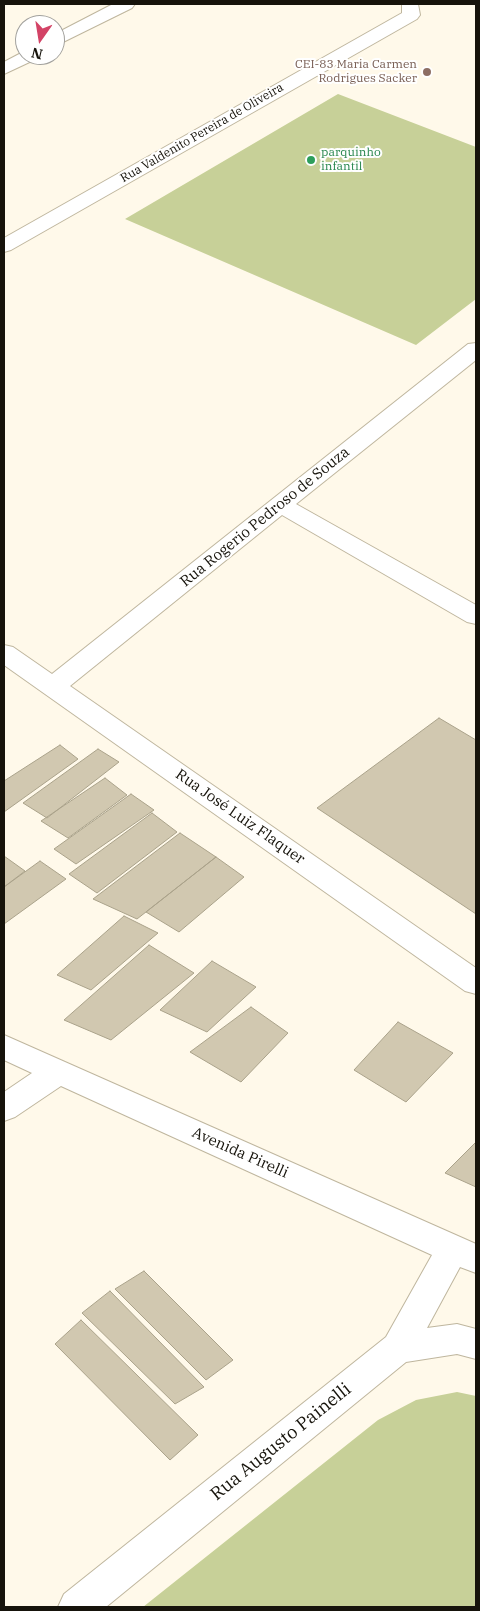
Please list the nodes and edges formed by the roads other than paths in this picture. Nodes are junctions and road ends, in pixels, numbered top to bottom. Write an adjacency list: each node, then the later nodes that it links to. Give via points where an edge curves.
1 (126, 4): 3 (street)
2 (410, 4): 4 (street, Rua Valdenito Pereira de Oliveira, via 411,15)
3 (65, 37)
4 (4, 246)
5 (476, 349): 6 (street, Rua Rogerio Pedroso de Souza)
6 (281, 504): 7 (street); 9 (street, Rua Rogerio Pedroso de Souza)
7 (476, 616)
8 (4, 653): 9 (street, Rua José Luiz Flaquer)
9 (53, 686): 10 (street, Rua José Luiz Flaquer)
10 (476, 983)
11 (4, 1047): 12 (street, Avenida Pirelli)
12 (58, 1072): 13 (street); 14 (street, Avenida Pirelli)
13 (4, 1108)
14 (465, 1254): 16 (street, Rua Augusto Painelli)
15 (476, 1344): 16 (street, via 458,1339)
16 (398, 1348): 17 (street, Rua Augusto Painelli)
17 (77, 1607)

